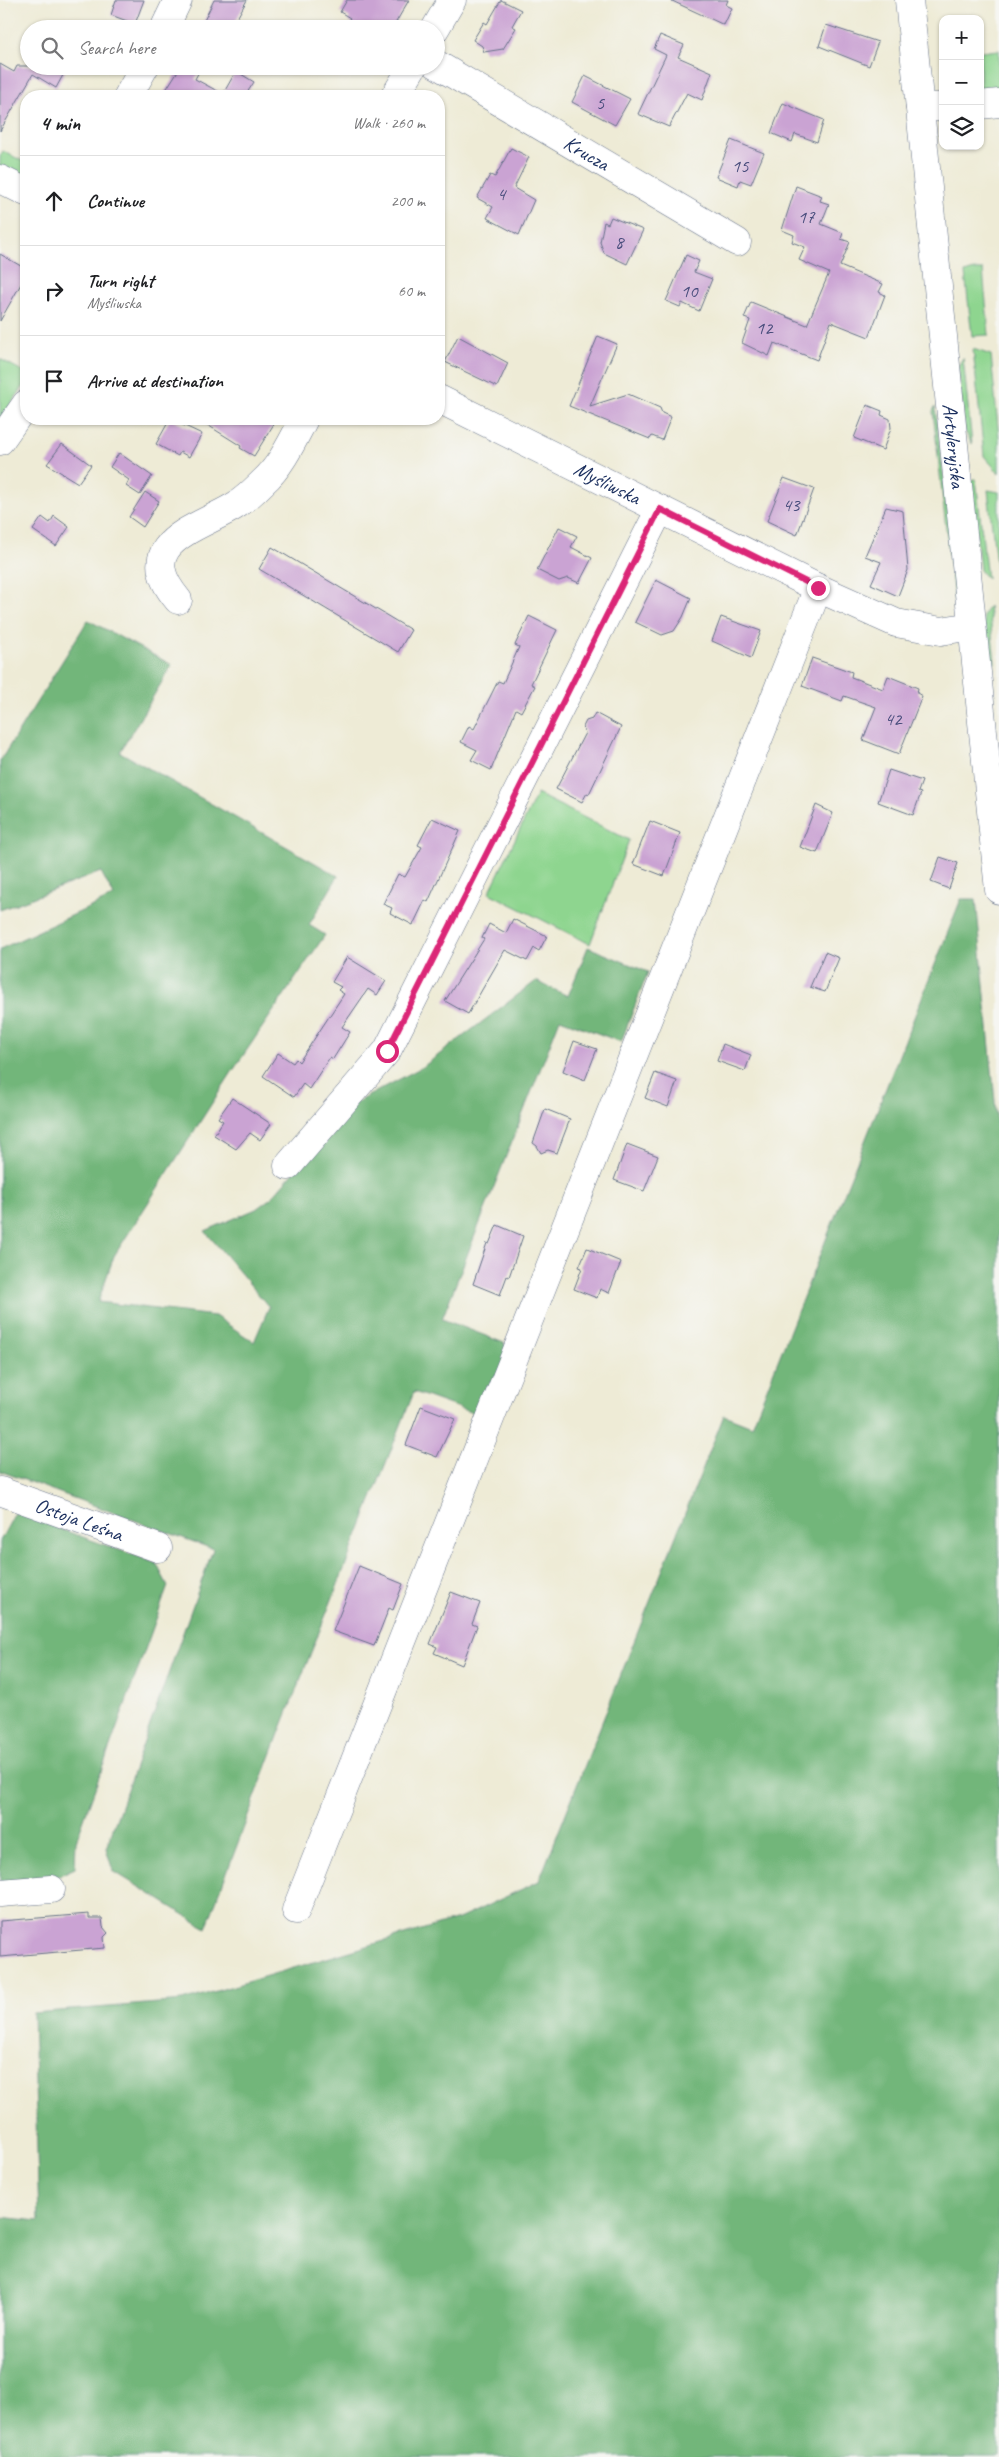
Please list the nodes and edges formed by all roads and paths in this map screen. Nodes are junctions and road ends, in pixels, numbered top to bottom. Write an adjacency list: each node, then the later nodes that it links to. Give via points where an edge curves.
1 (178, 0): 4 (street)
2 (452, 0): 5 (street)
3 (909, 0): 13 (street, Artyleryjska)
4 (168, 20)
5 (440, 20)
6 (445, 69): 16 (street, Krucza)
7 (140, 75): 9 (street)
8 (408, 75): 10 (street)
9 (131, 90)
10 (399, 90)
11 (999, 103): 12 (street)
12 (984, 105)
13 (931, 107): 24 (street, Artyleryjska)
14 (0, 179): 15 (street)
15 (20, 189)
16 (737, 242)
17 (445, 402): 21 (street, Myśliwska)
18 (20, 413): 20 (street)
19 (301, 425): 23 (street, via 265,481 235,506 173,539 162,561 165,584)
20 (0, 441)
21 (660, 509): 22 (street, Myśliwska); 26 (street, via 387,1051)
22 (818, 588): 24 (street, Myśliwska, via 896,623 941,631); 31 (street)
23 (178, 600)
24 (972, 626): 25 (street, Artyleryjska)
25 (999, 890)
26 (288, 1166)
27 (3, 1500): 28 (street, Ostoja Leśna)
28 (158, 1548)
29 (52, 1889): 30 (street)
30 (0, 1893)
31 (296, 1910)

